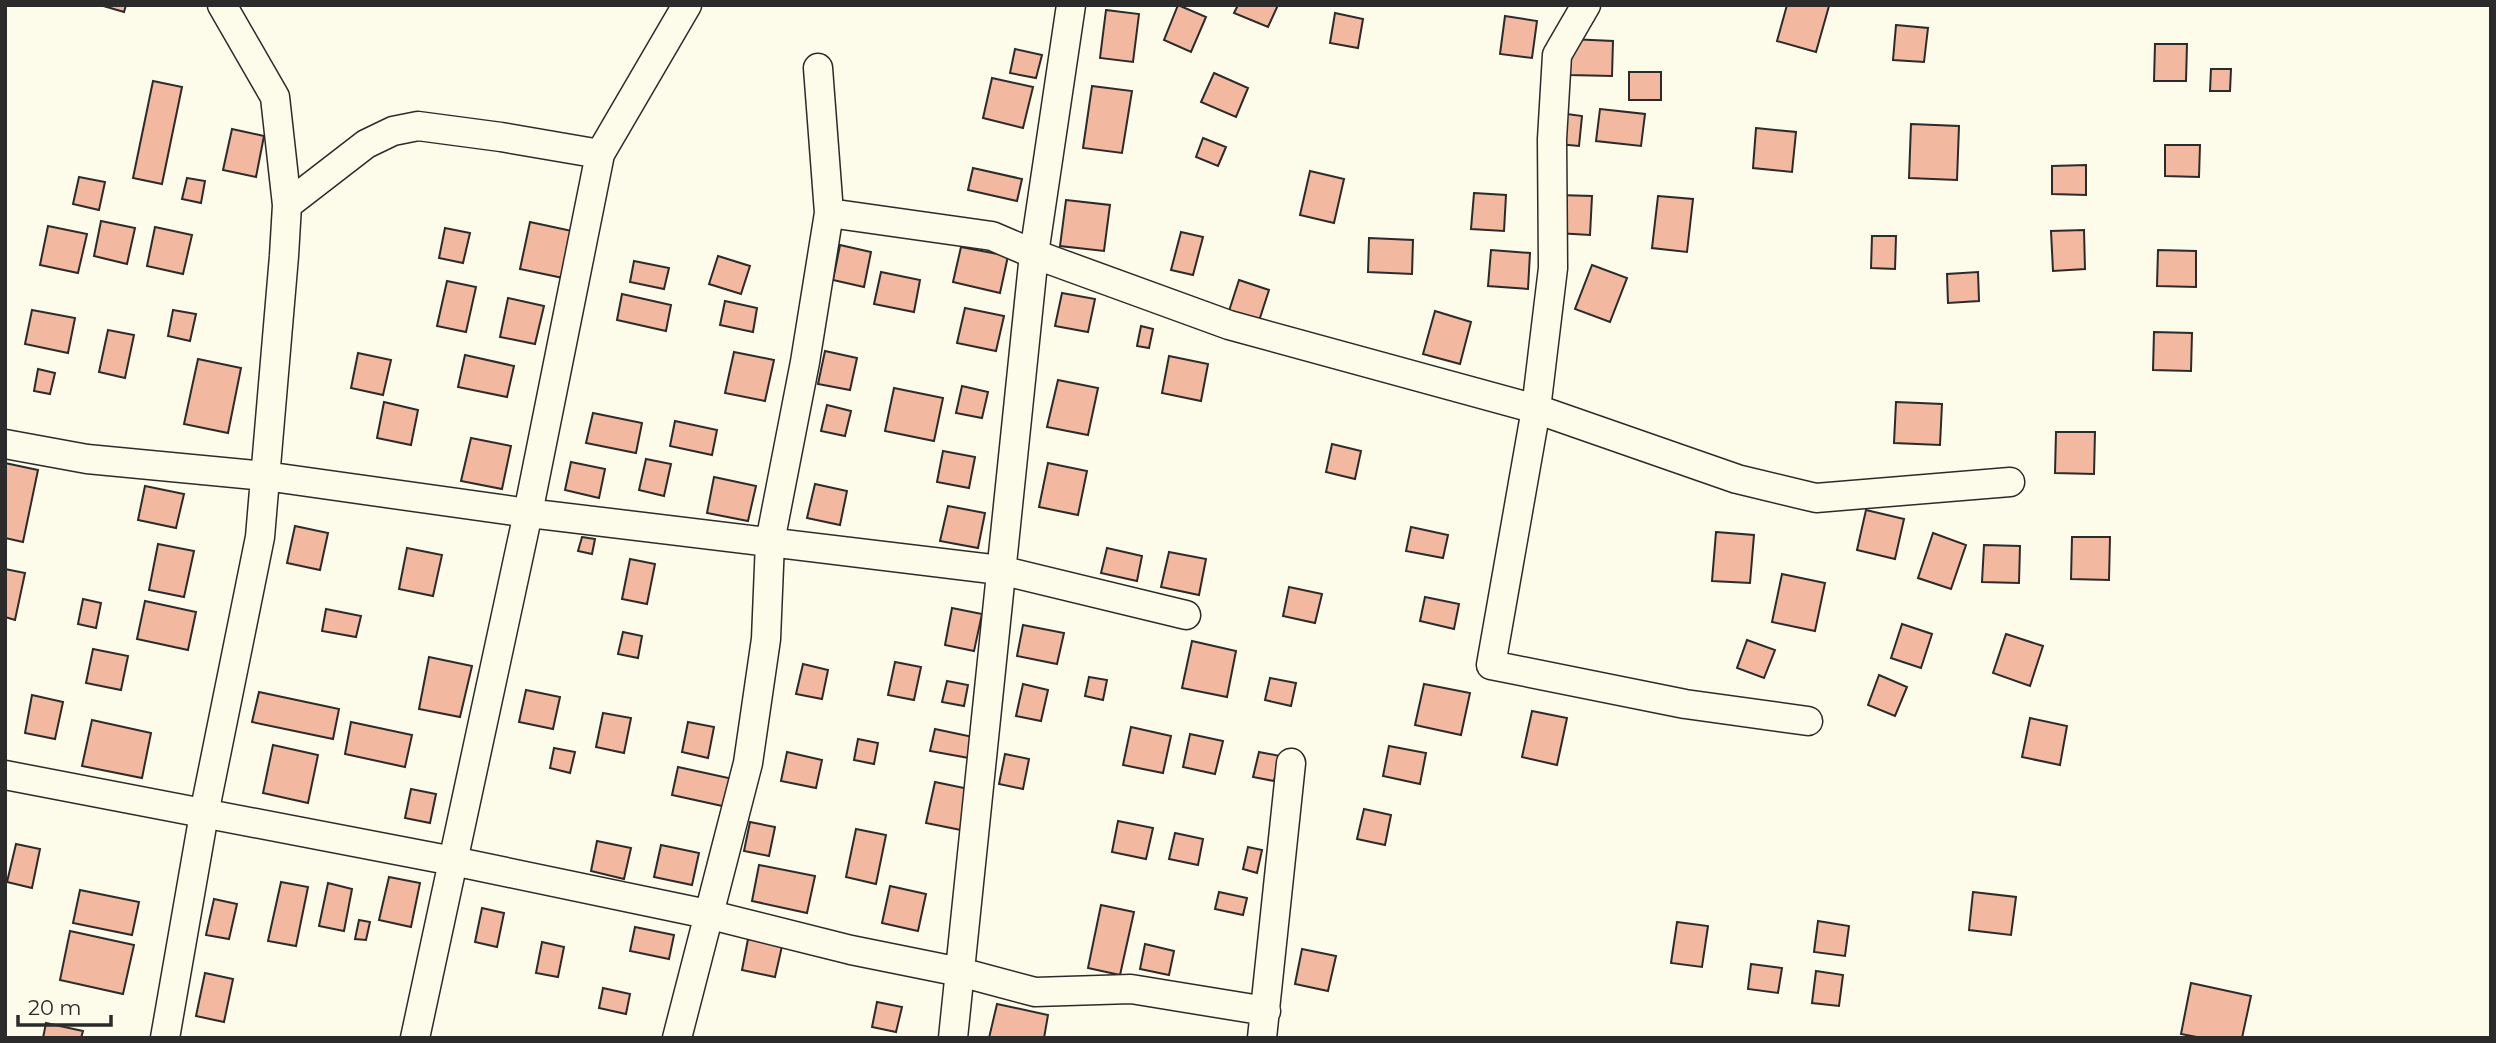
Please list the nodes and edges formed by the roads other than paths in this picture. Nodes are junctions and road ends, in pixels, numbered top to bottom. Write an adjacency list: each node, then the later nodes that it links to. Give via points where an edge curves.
1 (222, 5): 7 (street, via 275,97)
2 (687, 5): 6 (street)
3 (1071, 5): 9 (street)
4 (1586, 5): 10 (street, via 1557,55 1553,268)
5 (818, 68): 8 (street)
6 (600, 154): 7 (street, via 418,126 366,144); 14 (street)
7 (287, 205): 12 (street)
8 (829, 213): 9 (street, via 992,236); 15 (street)
9 (1034, 254): 10 (street, via 1228,325); 16 (street)
10 (1536, 409): 13 (street, via 1737,479 1815,498); 18 (street, via 1491,666 1685,704)
11 (5, 444): 12 (street, via 87,459)
12 (265, 476): 14 (street); 21 (street, via 260,537)
13 (2010, 482)
14 (528, 513): 15 (street); 22 (street)
15 (770, 542): 16 (street); 23 (street, via 766,639 748,763)
16 (1000, 570): 17 (street); 24 (street)
17 (1186, 615)
18 (1808, 722)
19 (1291, 764): 25 (street)
20 (5, 775): 21 (street)
21 (204, 814): 22 (street); 26 (street)
22 (453, 861): 23 (street); 27 (street)
23 (708, 914): 24 (street); 28 (street)
24 (960, 972): 25 (street, via 1035,992 1131,989); 29 (street)
25 (1264, 1025)
26 (164, 1038)
27 (415, 1038)
28 (677, 1038)
29 (953, 1038)

